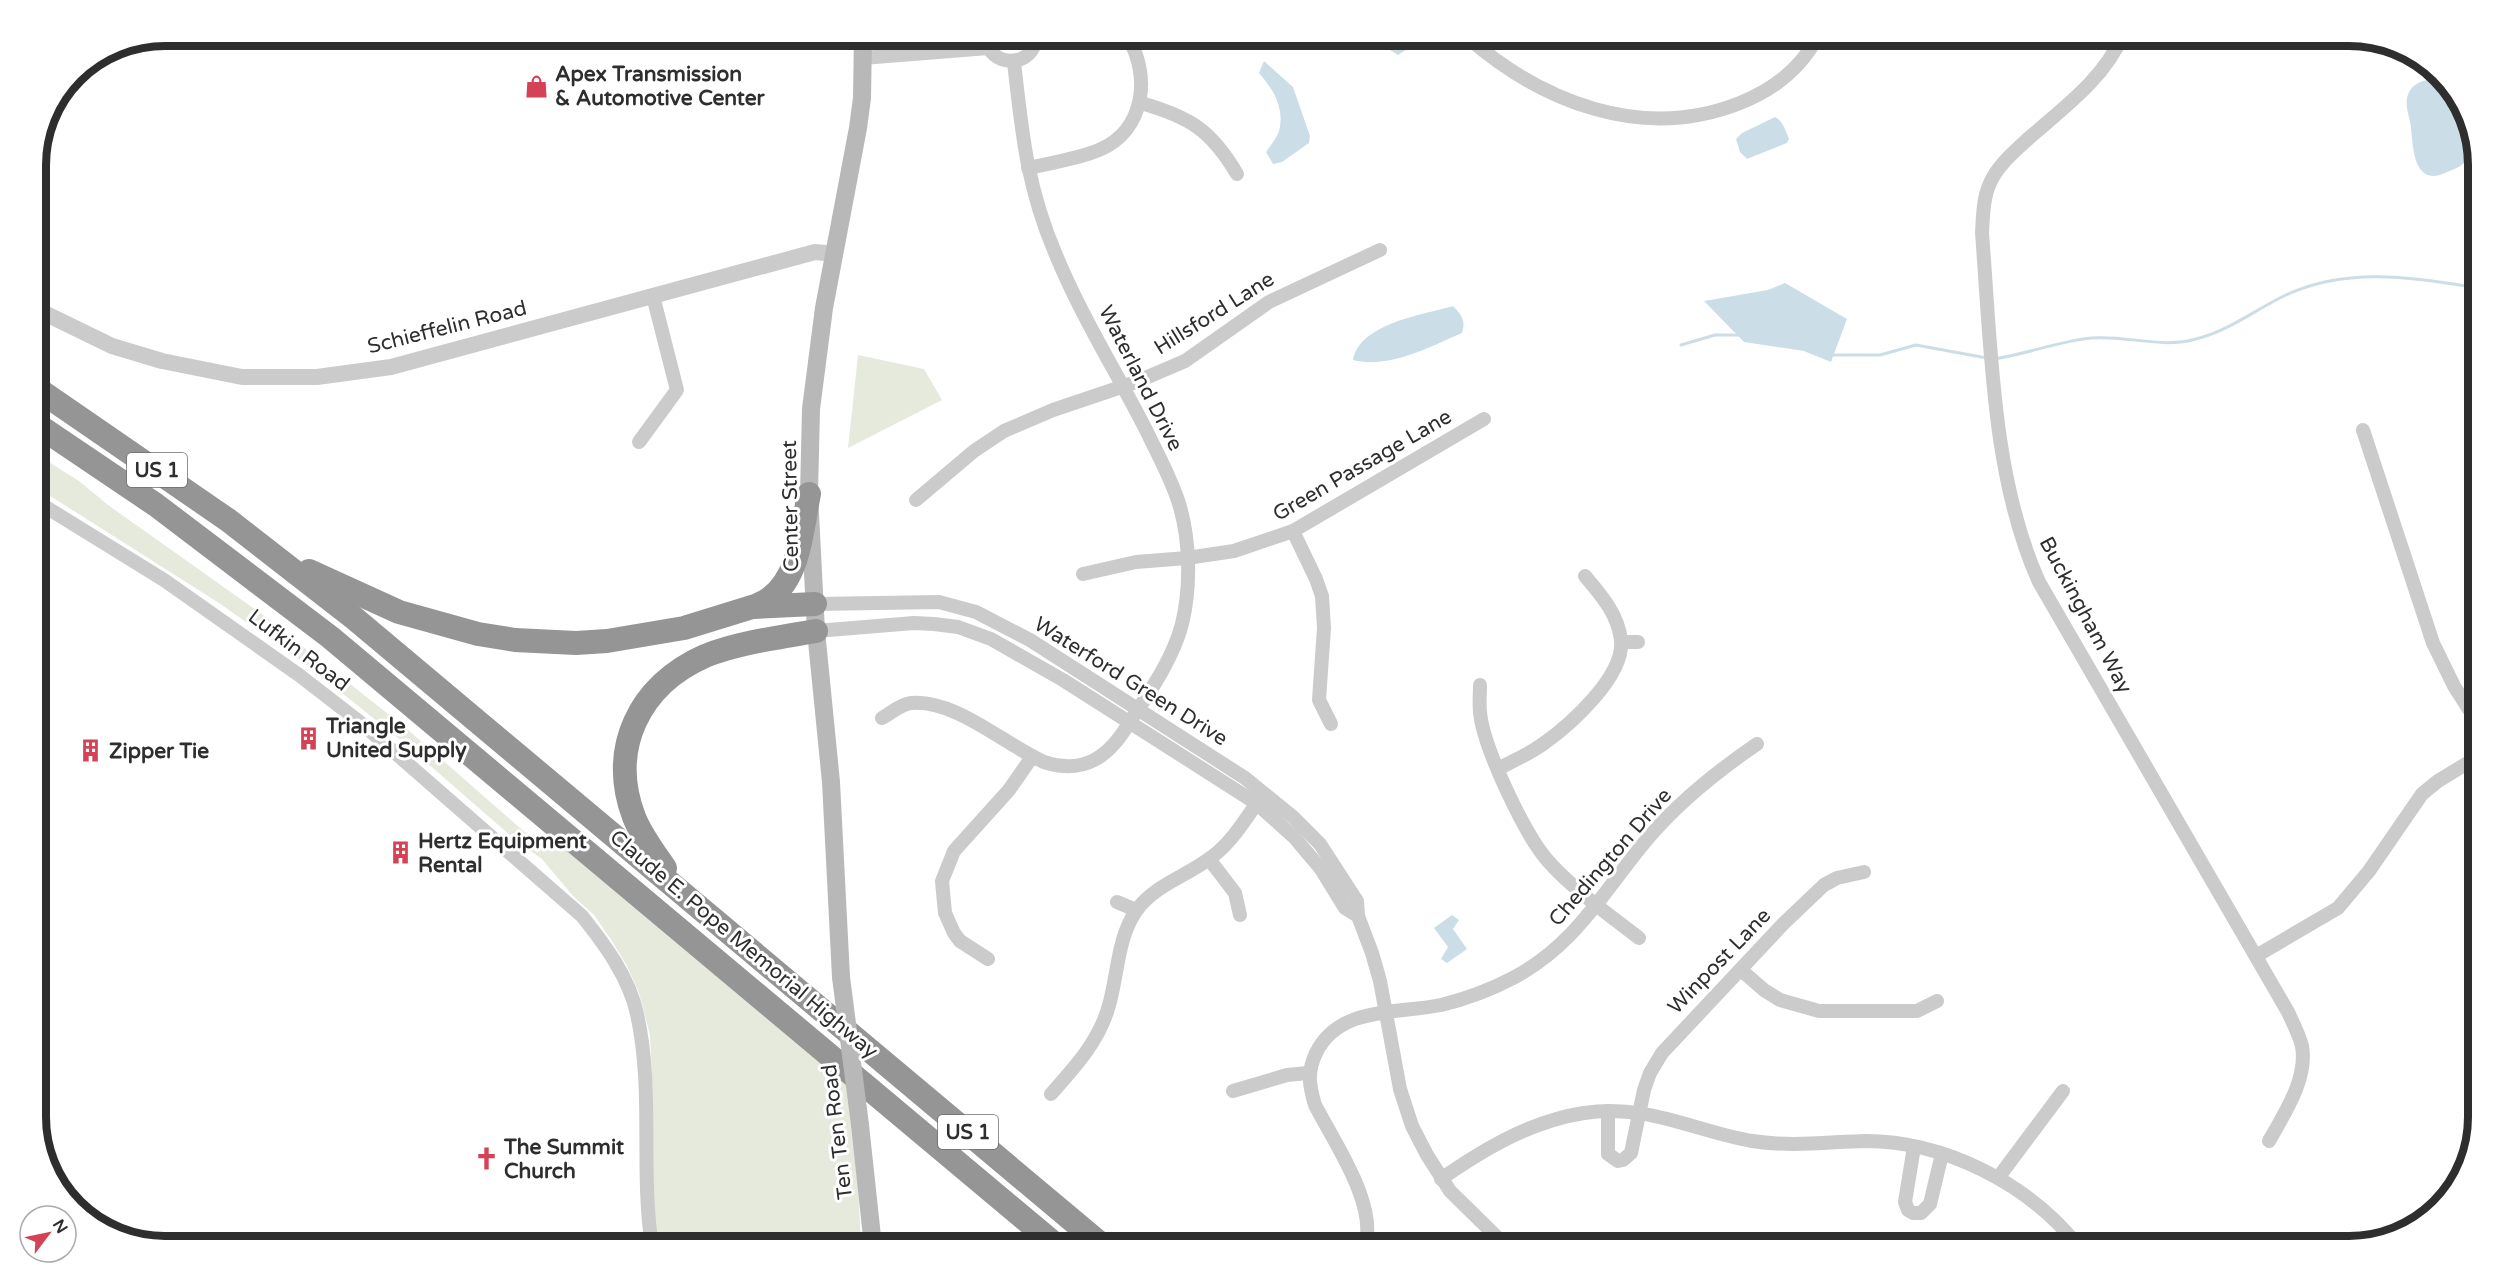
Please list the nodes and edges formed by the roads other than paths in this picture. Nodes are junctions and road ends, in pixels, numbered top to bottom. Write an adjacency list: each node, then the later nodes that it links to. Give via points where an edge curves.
1 (1479, 46): 2 (street, via 1510,70 1572,102 1619,116 1658,119 1715,111 1763,93 1794,70)
2 (1811, 46)
3 (2116, 46): 56 (street, Buckingham Way, via 2082,91 2008,158 1989,184 1982,233 2004,470 2022,542 2039,582)
4 (863, 47): 13 (main road, Center Street, via 862,98)
5 (990, 47): 8 (street, via 998,59)
6 (1034, 47): 8 (street)
7 (1134, 47): 9 (street, via 1142,71)
8 (1014, 62): 10 (street, Waterland Drive)
9 (1141, 102): 10 (street, via 1127,126 1106,147); 11 (street, via 1201,128 1223,151)
10 (1028, 168): 16 (street, Waterland Drive, via 1056,257)
11 (1237, 174)
12 (1380, 250): 16 (street, Hillsford Lane, via 1269,302 1185,361)
13 (835, 254): 14 (street, Schieffelin Road, via 815,252); 22 (main road, Center Street, via 811,409)
14 (653, 296): 15 (street, Schieffelin Road, via 392,368 317,377 242,376 162,361 112,346); 21 (street, via 677,390)
15 (47, 314)
16 (1123, 385): 23 (street, Hillsford Lane, via 1004,431 974,451); 27 (street, Waterland Drive, via 1171,482 1182,516)
17 (47, 395): 26 (highway, Claude E. Pope Memorial Highway / US 1)
18 (1484, 419): 25 (street, Green Passage Lane)
19 (2363, 429): 36 (street, via 2433,643)
20 (47, 431): 73 (highway, Claude E. Pope Memorial Highway / US 1, via 173,517 330,637)
21 (639, 442)
22 (809, 494): 30 (main road, Center Street); 31 (highway, via 794,564 771,598)
23 (916, 501)
24 (47, 508): 74 (street, Lufkin Road, via 164,580 299,675 361,723 582,916 609,950 637,1013 644,1064)
25 (1293, 531): 27 (street, Green Passage Lane, via 1234,551); 40 (street, via 1322,596 1319,700)
26 (275, 556): 31 (highway, via 399,612 515,640 576,643 640,637); 49 (highway, Claude E. Pope Memorial Highway / US 1)
27 (1187, 558): 28 (street, Green Passage Lane, via 1137,562); 37 (street, Waterland Drive, via 1182,624 1163,668)
28 (1083, 574)
29 (1585, 576): 33 (street, via 1606,601)
30 (815, 604): 31 (highway); 32 (main road, Center Street); 37 (street, Waterford Green Drive, via 939,602 976,612 1030,640)
31 (753, 607)
32 (816, 631): 39 (street, Waterford Green Drive, via 914,623 958,627 991,639); 49 (highway, via 706,656 670,676 641,708 625,755 626,787 634,817); 59 (main road, Center Street, via 831,782)
33 (1622, 642): 34 (street); 44 (street, via 1614,671 1585,706 1544,744)
34 (1638, 642)
35 (1480, 685): 44 (street, via 1483,730)
36 (2468, 708)
37 (1137, 710): 39 (street, Waterland Drive); 45 (street, Waterford Green Drive)
38 (882, 718): 42 (street, Waterland Drive, via 910,703 933,705 962,716)
39 (1130, 723): 42 (street, Waterland Drive, via 1113,746 1086,764 1057,766); 46 (street, Waterford Green Drive)
40 (1331, 724)
41 (1757, 744): 51 (street, Chedington Drive, via 1700,787 1670,816 1644,843)
42 (1032, 757): 57 (street, via 1009,790 954,851 942,881 944,907 954,933)
43 (2468, 763): 56 (street, via 2422,795 2338,908)
44 (1498, 769): 51 (street, via 1539,850 1558,872)
45 (1264, 792): 46 (street); 54 (street, Waterford Green Drive, via 1320,844 1357,901)
46 (1256, 803): 47 (street, via 1237,831); 54 (street, Waterford Green Drive, via 1294,837 1321,869 1345,908)
47 (1209, 859): 52 (street, via 1163,886); 53 (street, via 1235,892)
48 (1864, 872): 58 (street, Winpost Lane, via 1824,885)
49 (678, 888): 78 (highway, Claude E. Pope Memorial Highway / US 1)
50 (1117, 902): 52 (street)
51 (1598, 905): 55 (street); 61 (street, Chedington Drive, via 1558,948 1528,970 1460,1000)
52 (1136, 910): 65 (street, via 1126,932 1108,1011 1096,1038)
53 (1240, 915)
54 (1358, 916): 61 (street, Waterford Green Drive, via 1372,953)
55 (1638, 938)
56 (2256, 956): 68 (street, Buckingham Way, via 2302,1045 2303,1060 2294,1094)
57 (988, 959)
58 (1741, 970): 60 (street, via 1780,1000 1819,1011 1917,1011); 67 (street, Winpost Lane, via 1662,1053 1650,1073)
59 (841, 977): 75 (main road, Ten Ten Road, bridge)
60 (1937, 1001)
61 (1385, 1013): 62 (street, Chedington Drive, via 1358,1018 1332,1031 1318,1049); 72 (street, Waterford Green Drive, via 1406,1109)
62 (1308, 1073): 64 (street); 79 (street, via 1315,1105 1364,1202)
63 (2063, 1090): 71 (street)
64 (1233, 1091)
65 (1051, 1094)
66 (1608, 1111): 67 (street); 67 (street, Winpost Lane, via 1608,1154 1618,1161 1631,1153); 72 (street, via 1585,1113 1527,1129)
67 (1641, 1112): 69 (street, via 1763,1143 1866,1142)
68 (2269, 1141)
69 (1914, 1147): 70 (street); 70 (street, via 1905,1202 1913,1214 1921,1213 1930,1204)
70 (1941, 1154): 71 (street)
71 (1998, 1178): 81 (street, via 2053,1218)
72 (1441, 1179): 80 (street, Waterford Green Drive)
73 (1016, 1211): 76 (highway); 77 (highway, Claude E. Pope Memorial Highway / US 1)
74 (650, 1236)
75 (872, 1236)
76 (1033, 1236)
77 (1045, 1236)
78 (1092, 1236)
79 (1366, 1236)
80 (1496, 1236)
81 (2069, 1236)

